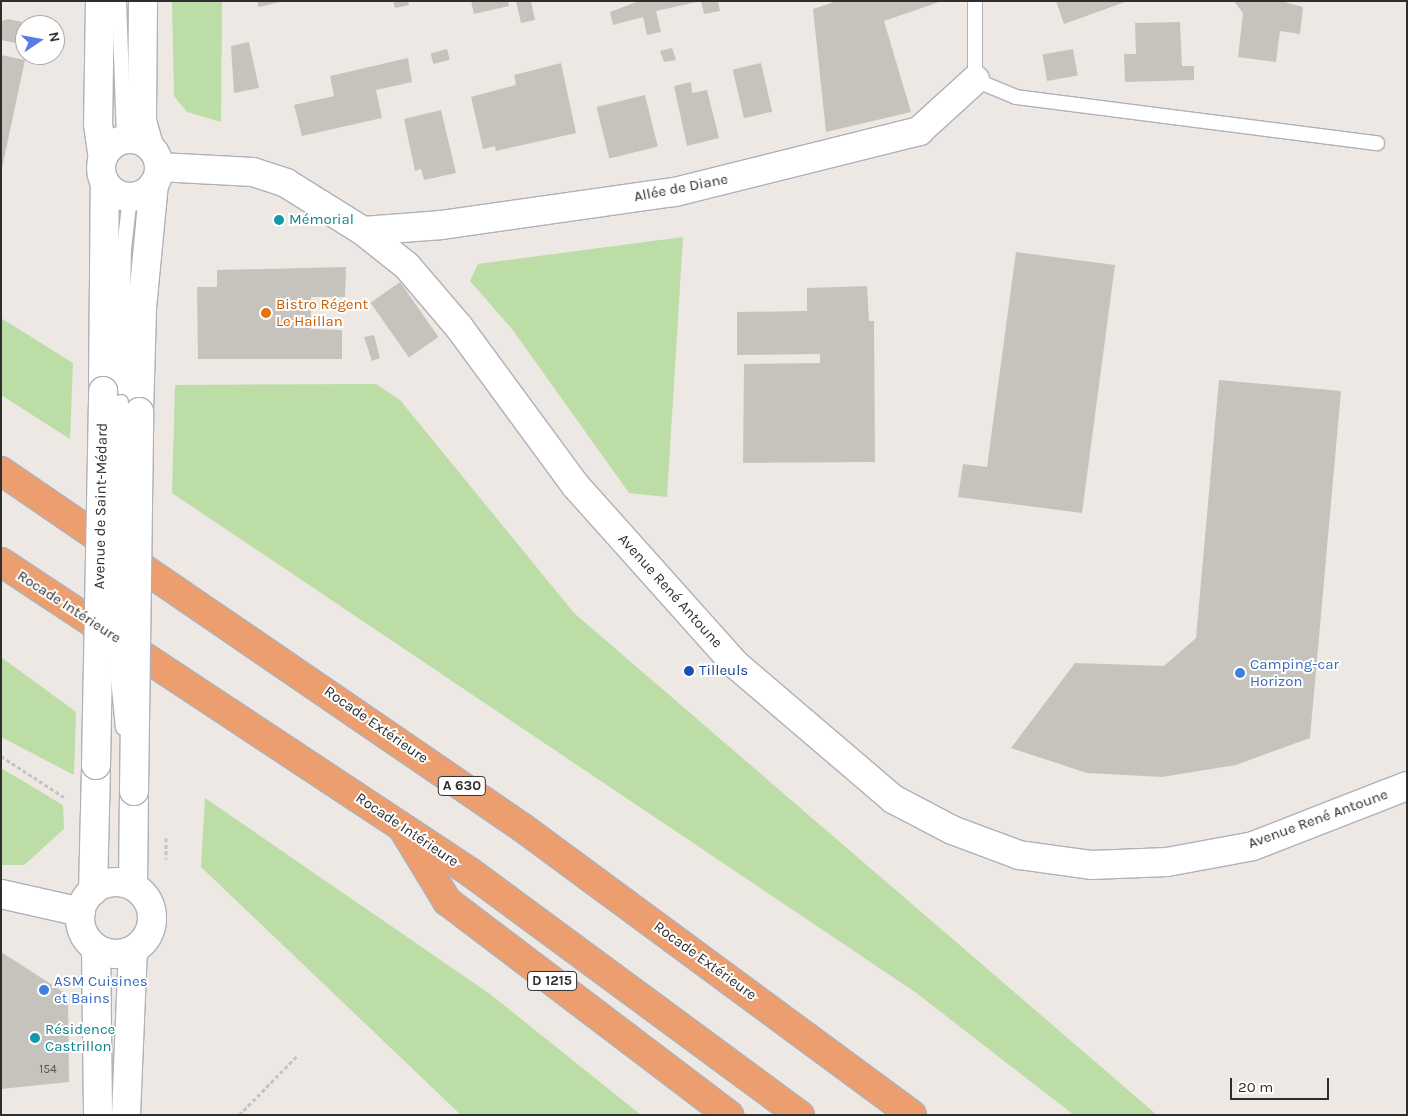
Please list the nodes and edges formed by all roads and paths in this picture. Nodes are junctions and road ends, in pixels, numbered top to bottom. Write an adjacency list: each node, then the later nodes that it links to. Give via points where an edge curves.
1 (100, 1): 8 (main road, Avenue de Saint-Médard, via 98,124)
2 (119, 1): 7 (lane, Avenue de Saint-Médard)
3 (143, 1): 7 (main road, Avenue de Saint-Médard, via 142,121)
4 (975, 1): 5 (lane)
5 (975, 80): 6 (lane, via 1016,97); 10 (main road, Allée de Diane, via 919,131 676,192 442,225)
6 (1377, 143)
7 (146, 159): 8 (main road, via 111,146); 9 (main road); 10 (main road, Avenue René Antoune, via 253,172 286,183); 11 (main road, Avenue de Saint-Médard, via 142,308)
8 (104, 170): 9 (main road); 11 (main road, Avenue de Saint-Médard)
9 (130, 196): 11 (lane, Avenue de Saint-Médard, via 124,249)
10 (363, 231): 15 (main road, Avenue René Antoune, via 407,266 442,307 576,486 735,664 893,799 944,826 1019,856 1092,864 1167,862 1252,846)
11 (121, 402): 16 (main road, Avenue de Saint-Médard, bridge); 18 (main road, Avenue de Saint-Médard, bridge, via 134,821)
12 (1, 471): 29 (highway, Rocade Extérieure / A 630, via 523,828)
13 (1, 562): 17 (highway, Rocade Intérieure)
14 (1, 756): 16 (path, via 70,801 84,819)
15 (1407, 786)
16 (94, 819): 20 (main road, Avenue de Saint-Médard)
17 (400, 824): 27 (highway, D 1215, via 447,901); 28 (highway, Rocade Intérieure)
18 (133, 886): 20 (main road, via 112,882); 22 (main road, via 148,901 152,912 148,934)
19 (1, 894): 20 (main road)
20 (87, 902): 21 (main road, via 83,932)
21 (96, 948): 22 (main road, via 114,954); 24 (main road)
22 (133, 950): 25 (main road)
23 (297, 1056): 26 (path)
24 (98, 1115)
25 (126, 1115)
26 (239, 1115)
27 (729, 1115)
28 (800, 1115)
29 (912, 1115)

